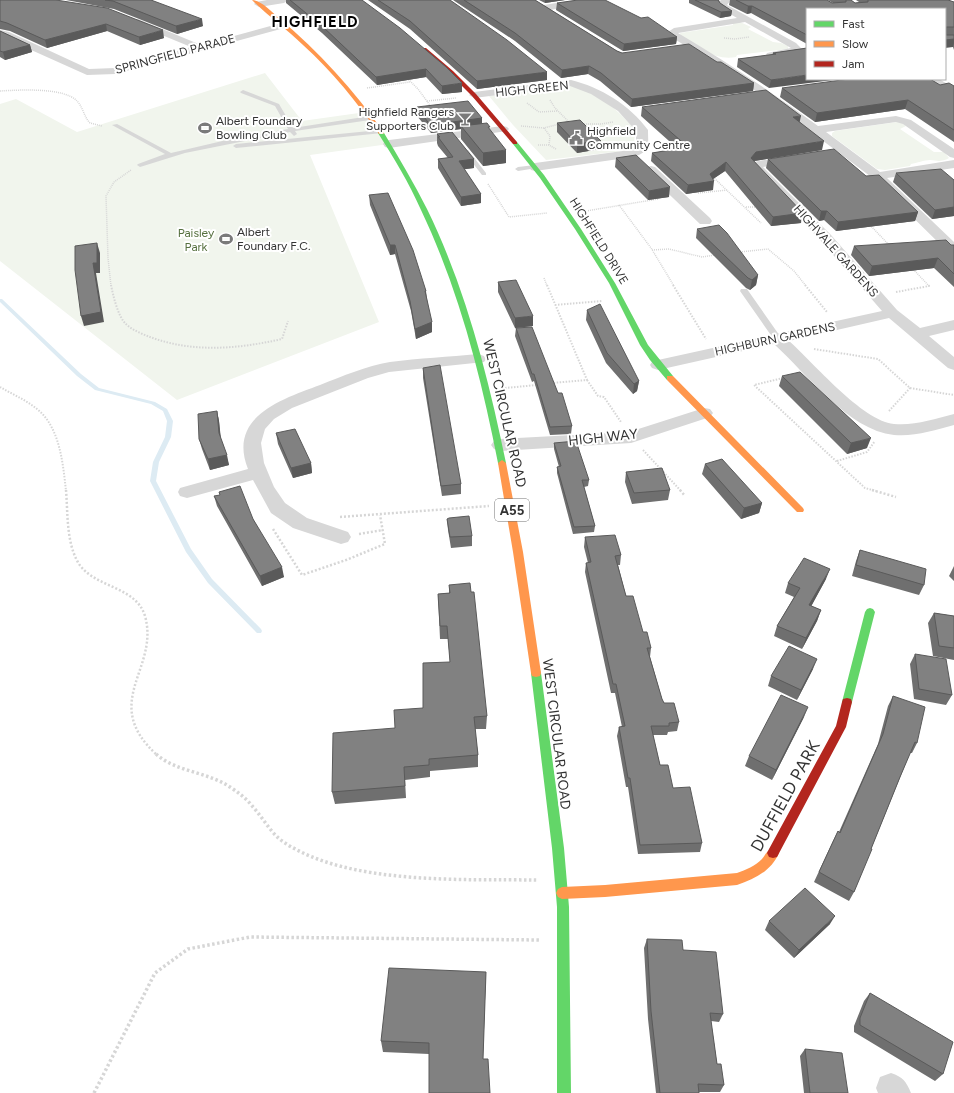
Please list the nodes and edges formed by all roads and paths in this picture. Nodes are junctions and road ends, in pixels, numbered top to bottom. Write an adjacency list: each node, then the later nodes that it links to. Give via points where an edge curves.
1 (284, 0): 4 (street)
2 (589, 0): 6 (street)
3 (727, 0): 8 (street, via 722,6)
4 (257, 2): 10 (main road, WEST CIRCULAR ROAD / A55)
5 (534, 3): 6 (street)
6 (544, 8): 7 (street)
7 (555, 15)
8 (747, 19): 13 (street, via 673,32); 16 (street, via 797,49)
9 (132, 20): 14 (street)
10 (285, 25): 14 (street, SPRINGFIELD PARADE); 24 (main road, WEST CIRCULAR ROAD / A55)
11 (0, 33): 14 (street, SPRINGFIELD PARADE, via 83,70 95,72 115,71)
12 (416, 42): 28 (main road, HIGHFIELD DRIVE)
13 (693, 47): 15 (street); 18 (street)
14 (201, 48)
15 (675, 49)
16 (759, 57)
17 (736, 61): 18 (street)
18 (721, 63): 27 (street)
19 (405, 77): 21 (path)
20 (933, 80): 26 (street)
21 (410, 82): 24 (path); 30 (path)
22 (554, 82): 28 (street, HIGH GREEN); 32 (path, via 547,95); 33 (street, HIGH GREEN, via 575,84 595,92)
23 (0, 91): 38 (path, via 32,91 67,96 79,102 90,124)
24 (350, 91): 34 (main road, WEST CIRCULAR ROAD / A55)
25 (243, 92): 41 (lane, via 277,105)
26 (954, 92)
27 (773, 93): 29 (street); 43 (street)
28 (474, 95): 30 (path); 42 (main road, HIGHFIELD DRIVE)
29 (747, 96)
30 (427, 102): 45 (path)
31 (530, 105): 32 (path, via 536,112)
32 (558, 111): 37 (path)
33 (632, 114): 37 (path, via 601,124); 53 (street, HIGH GREEN, via 642,130 642,148)
34 (370, 118): 41 (lane); 44 (main road, WEST CIRCULAR ROAD / A55)
35 (567, 123): 37 (path)
36 (561, 124): 40 (path)
37 (570, 124)
38 (115, 125): 54 (lane)
39 (525, 126): 40 (path)
40 (544, 128): 49 (path, via 550,136)
41 (291, 129): 46 (lane); 51 (lane)
42 (503, 129): 45 (street); 61 (main road, HIGHFIELD DRIVE)
43 (816, 130): 52 (street); 56 (street, via 896,119 908,122)
44 (380, 132): 46 (lane); 47 (main road, WEST CIRCULAR ROAD / A55)
45 (456, 138): 47 (street)
46 (298, 141): 51 (lane)
47 (389, 144): 94 (main road, WEST CIRCULAR ROAD / A55, via 417,194 440,244 458,290)
48 (542, 145): 49 (path)
49 (549, 145): 58 (path, via 564,155 581,152)
50 (462, 146): 63 (lane)
51 (192, 149): 54 (lane)
52 (843, 151): 55 (street); 65 (street)
53 (633, 153): 58 (street); 73 (street)
54 (169, 154): 60 (lane)
55 (824, 154)
56 (954, 154)
57 (810, 156): 87 (street, HIGHVALE GARDENS, via 765,163 758,165 757,168 821,233)
58 (588, 160): 61 (street)
59 (954, 164): 65 (street)
60 (140, 165): 88 (path, via 117,179 106,194 108,269 114,302 126,324 156,340 194,348 226,348 262,345 282,339)
61 (536, 167): 62 (lane); 72 (main road, HIGHFIELD DRIVE)
62 (518, 169)
63 (484, 174): 72 (path, via 484,178 509,217)
64 (713, 176): 66 (path)
65 (878, 176): 78 (street)
66 (728, 190): 67 (path); 70 (path)
67 (696, 193)
68 (645, 201): 69 (path)
69 (619, 205): 72 (path); 77 (path)
70 (746, 207): 71 (path); 74 (path)
71 (760, 207)
72 (568, 212): 96 (main road, HIGHFIELD DRIVE, via 613,285 644,346)
73 (705, 221)
74 (761, 223)
75 (870, 224): 76 (path)
76 (891, 247)
77 (652, 250): 80 (path, via 669,249 702,257); 93 (path)
78 (954, 250)
79 (739, 252): 89 (path, via 768,249 794,271)
80 (717, 255)
81 (907, 263): 84 (path, via 929,286)
82 (544, 278): 86 (path)
83 (744, 291): 92 (lane)
84 (895, 292)
85 (588, 302): 86 (path)
86 (555, 305): 99 (path, via 586,380)
87 (892, 313): 89 (street, HIGHBURN GARDENS); 91 (street)
88 (288, 321)
89 (840, 325): 92 (street, HIGHBURN GARDENS)
90 (954, 325): 91 (street)
91 (916, 334): 95 (street)
92 (781, 342): 93 (street, HIGHBURN GARDENS); 97 (street); 101 (path, via 878,359)
93 (716, 352): 96 (street, HIGHBURN GARDENS)
94 (478, 359): 102 (main road, WEST CIRCULAR ROAD / A55); 109 (street, via 389,367 362,374 286,404 268,415 257,428 252,443)
95 (954, 364)
96 (658, 365): 104 (main road, HIGHFIELD DRIVE)
97 (813, 371): 106 (street, via 857,413); 108 (path, via 754,385)
98 (540, 384): 102 (path)
99 (548, 384)
100 (0, 386): 120 (path, via 39,410 53,432 63,460 70,540 78,561 92,576 131,598 144,613 147,643 131,695 132,708 140,735 161,758 179,768 219,780 235,790 256,810 278,838 317,861 394,875)
101 (910, 388): 103 (path); 106 (path)
102 (486, 389): 107 (main road, WEST CIRCULAR ROAD / A55)
103 (954, 395)
104 (704, 413): 107 (street, HIGH WAY, via 631,437); 113 (main road, HIGHFIELD DRIVE)
105 (954, 419): 106 (street, via 912,430)
106 (881, 426): 108 (path, via 867,452)
107 (500, 445): 112 (main road, WEST CIRCULAR ROAD / A55)
108 (837, 461): 111 (path, via 865,488)
109 (259, 472): 110 (street); 116 (street, via 278,508 300,523)
110 (187, 492)
111 (896, 497)
112 (511, 504): 114 (path); 120 (main road, WEST CIRCULAR ROAD / A55, via 538,687)
113 (800, 510)
114 (334, 517)
115 (383, 530): 116 (path)
116 (341, 536)
117 (342, 554): 118 (path)
118 (346, 560)
119 (870, 612): 121 (main road, DUFFIELD PARK, via 841,727 770,859 759,870 746,878 730,880)
120 (561, 880): 121 (main road, WEST CIRCULAR ROAD / A55)
121 (562, 893): 122 (main road, WEST CIRCULAR ROAD / A55)
122 (564, 940): 123 (path, via 250,937 188,949 155,973); 124 (main road, WEST CIRCULAR ROAD / A55)
123 (94, 1093)
124 (564, 1093)

